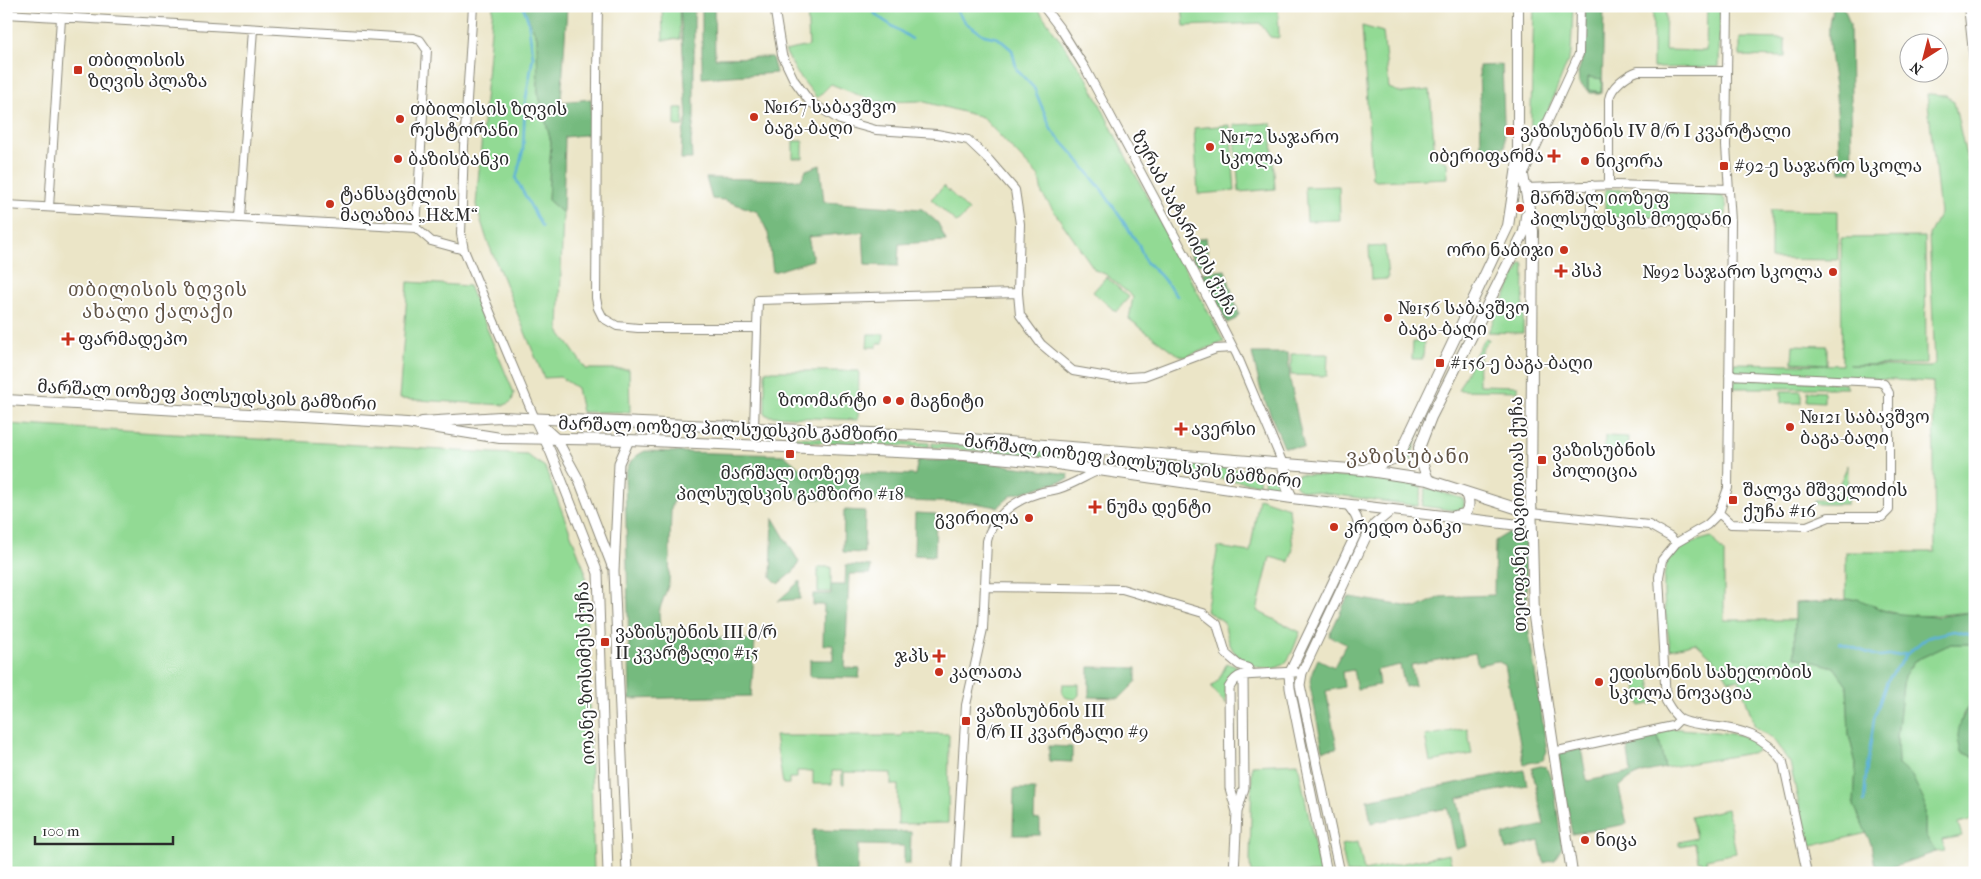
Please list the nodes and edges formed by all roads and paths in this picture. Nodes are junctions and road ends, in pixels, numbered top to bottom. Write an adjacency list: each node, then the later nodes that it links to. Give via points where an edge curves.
1 (473, 6): 28 (street, via 464,146 461,234)
2 (598, 6): 30 (street, via 598,308 603,318 617,326)
3 (774, 6): 29 (street, via 782,55 810,102 840,120 876,130 936,134 968,140 1015,190 1020,224)
4 (1042, 6): 31 (street, ზურაბ პატარიძის ქუჩა, via 1085,68)
5 (1518, 6): 14 (main road, თეოფანე დავითაიას ქუჩა)
6 (1580, 6): 15 (street, via 1579,54)
7 (1728, 6): 12 (street)
8 (1968, 6): 13 (street)
9 (6, 14): 10 (street)
10 (61, 18): 11 (street); 21 (street)
11 (253, 29): 24 (street); 27 (street, via 413,38 425,45)
12 (1727, 70): 16 (street, via 1638,71 1613,89 1609,99); 19 (street)
13 (1975, 71)
14 (1518, 160): 15 (main road, თეოფანე დავითაიას ქუჩა); 22 (main road, თეოფანე დავითაიას ქუჩა)
15 (1523, 176): 18 (main road, თეოფანე დავითაიას ქუჩა)
16 (1609, 185): 17 (street); 19 (street)
17 (1591, 186): 18 (street); 26 (street)
18 (1525, 188): 23 (main road, თეოფანე დავითაიას ქუჩა)
19 (1729, 189): 25 (street)
20 (6, 205): 21 (street)
21 (50, 208): 24 (street)
22 (1511, 208): 23 (main road, via 1520,218); 23 (main road, via 1513,202 1520,199); 43 (main road, მარშალ იოზეფ პილსუდსკის გამზირი, via 1508,226 1497,251 1401,452 1393,459)
23 (1528, 210): 26 (street, via 1541,220); 45 (main road, via 1524,232 1435,409 1419,448); 50 (main road, თეოფანე დავითაიას ქუჩა, via 1533,231)
24 (240, 218): 27 (street)
25 (1731, 221): 26 (street); 32 (street)
26 (1591, 222)
27 (416, 228): 28 (street, via 430,241)
28 (464, 250): 34 (street)
29 (1018, 293): 30 (street, via 758,300); 31 (street, via 1020,315 1041,344 1073,371 1114,378 1144,376 1216,350)
30 (757, 328): 36 (street)
31 (1233, 348): 42 (street, ზურაბ პატარიძის ქუჩა)
32 (1729, 375): 51 (street, via 1728,488); 51 (street, via 1884,384 1889,393 1890,510 1882,517 1829,516 1807,526 1731,524)
33 (6, 400): 35 (main road, მარშალ იოზეფ პილსუდსკის გამზირი)
34 (535, 419): 35 (main road, მარშალ იოზეფ პილსუდსკის გამზირი, via 471,418); 36 (main road, მარშალ იოზეფ პილსუდსკის გამზირი); 37 (street, იოანე-ზოსიმეს ქუჩა); 38 (street, იოანე-ზოსიმეს ქუჩა)
35 (407, 424): 37 (main road, მარშალ იოზეფ პილსუდსკის გამზირი, via 500,438)
36 (754, 429): 40 (main road); 41 (main road, მარშალ იოზეფ პილსუდსკის გამზირი, via 918,435)
37 (544, 438): 38 (main road, მარშალ იოზეფ პილსუდსკის გამზირი); 56 (street, იოანე-ზოსიმეს ქუჩა, via 598,573)
38 (557, 438): 39 (main road, მარშალ იოზეფ პილსუდსკის გამზირი); 54 (street, იოანე-ზოსიმეს ქუჩა, via 579,480)
39 (629, 440): 40 (main road, მარშალ იოზეფ პილსუდსკის გამზირი); 54 (street, იოანე-ზოსიმეს ქუჩა, via 619,463)
40 (753, 446): 44 (main road, მარშალ იოზეფ პილსუდსკის გამზირი, via 964,455)
41 (1100, 450): 42 (main road, მარშალ იოზეფ პილსუდსკის გამზირი); 44 (main road)
42 (1283, 464): 43 (main road, მარშალ იოზეფ პილსუდსკის გამზირი); 47 (main road)
43 (1363, 470): 45 (main road, მარშალ იოზეფ პილსუდსკის გამზირი)
44 (1097, 471): 47 (main road, მარშალ იოზეფ პილსუდსკის გამზირი); 57 (street, via 1058,489 1027,496 998,518 987,541)
45 (1428, 480): 46 (main road, მარშალ იოზეფ პილსუდსკის გამზირი)
46 (1466, 493): 50 (main road, მარშალ იოზეფ პილსუდსკის გამზირი); 52 (main road, via 1469,507 1464,514)
47 (1292, 498): 48 (main road, მარშალ იოზეფ პილსუდსკის გამზირი)
48 (1348, 505): 49 (main road, მარშალ იოზეფ პილსუდსკის გამზირი); 58 (street, via 1357,518 1358,530)
49 (1392, 510): 52 (main road, მარშალ იოზეფ პილსუდსკის გამზირი); 59 (street, via 1375,524 1365,539)
50 (1531, 513): 52 (main road, მარშალ იოზეფ პილსუდსკის გამზირი, via 1519,525); 53 (street, via 1649,525); 62 (main road, თეოფანე დავითაიას ქუჩა, via 1534,617)
51 (1719, 513): 53 (street, via 1707,525)
52 (1449, 517)
53 (1676, 543): 61 (street, via 1662,560 1659,577 1666,701)
54 (614, 571): 55 (street, იოანე-ზოსიმეს ქუჩა)
55 (615, 583): 56 (street, via 606,579); 69 (street, იოანე-ზოსიმეს ქუჩა)
56 (598, 584): 68 (street, იოანე-ზოსიმეს ქუჩა)
57 (986, 587): 60 (street, via 1122,590 1202,613 1217,624 1226,654 1248,668); 70 (street, via 983,629 966,705)
58 (1290, 672): 59 (street); 60 (street); 64 (street, via 1290,688)
59 (1302, 672): 63 (street, via 1300,685)
60 (1246, 675): 65 (street, via 1244,788); 65 (street, via 1234,680 1229,688 1230,788)
61 (1680, 719): 62 (street, via 1673,726); 75 (street, via 1751,734 1776,752 1783,762)
62 (1553, 752): 74 (main road, თეოფანე დავითაიას ქუჩა)
63 (1317, 761): 64 (street); 66 (street)
64 (1305, 764): 67 (street)
65 (1237, 812): 71 (street)
66 (1329, 819): 67 (street); 73 (street)
67 (1316, 821): 72 (street)
68 (608, 873)
69 (627, 873)
70 (956, 873)
71 (1234, 873)
72 (1327, 873)
73 (1340, 873)
74 (1572, 873)
75 (1807, 873)

